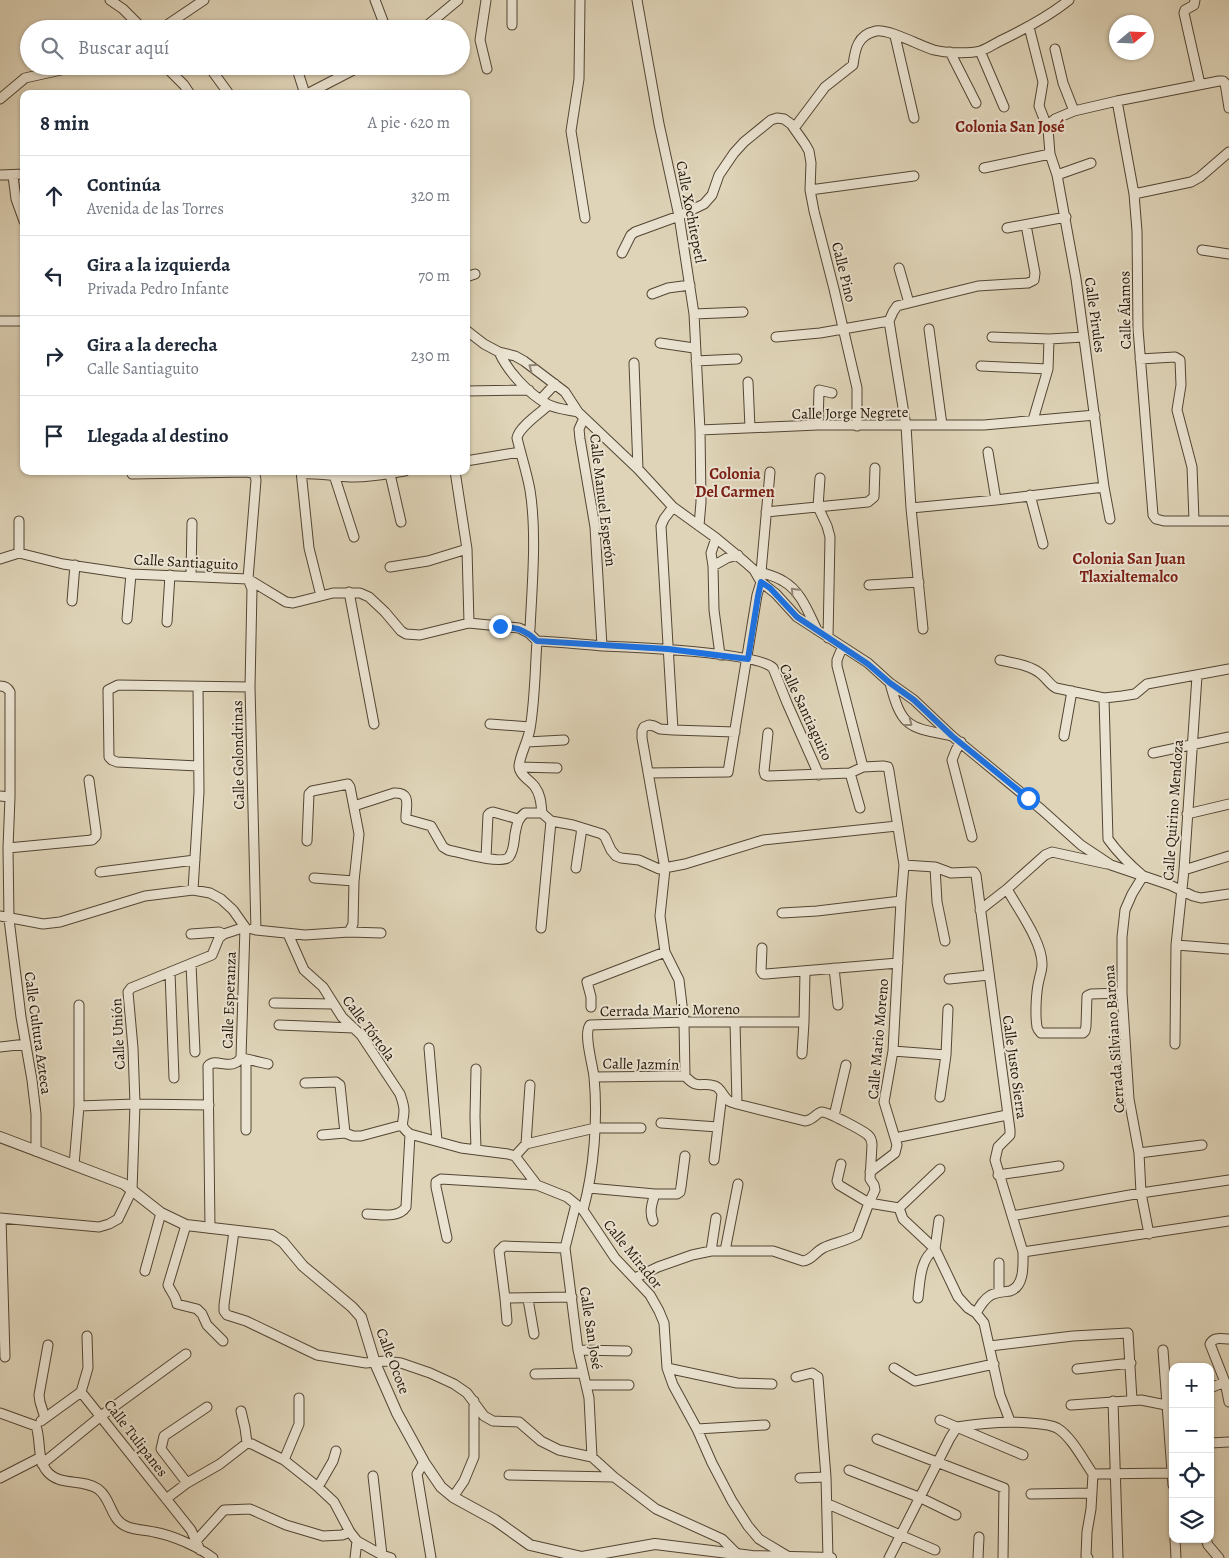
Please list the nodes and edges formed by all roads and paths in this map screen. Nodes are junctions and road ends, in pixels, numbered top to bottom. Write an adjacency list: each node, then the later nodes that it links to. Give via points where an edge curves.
1 (110, 0): 11 (street)
2 (204, 0): 12 (street)
3 (375, 0): 13 (street)
4 (458, 0): 14 (street)
5 (486, 0): 21 (street, via 480,40)
6 (512, 0): 15 (street)
7 (580, 0): 55 (street, via 579,79 571,131)
8 (637, 0): 53 (street, Calle Xochitepetl)
9 (1069, 0): 16 (street)
10 (1195, 0): 27 (street, via 1184,13)
11 (136, 20)
12 (174, 20)
13 (383, 20)
14 (434, 20)
15 (512, 25)
16 (1029, 27): 19 (street); 40 (street, via 1043,82 1039,106)
17 (895, 36): 20 (street); 38 (street); 39 (street, via 876,32 862,39 854,51 853,66 825,87)
18 (1055, 49): 37 (street)
19 (980, 51): 20 (street); 35 (street)
20 (950, 52): 34 (street)
21 (487, 69)
22 (38, 75): 32 (street, via 25,78)
23 (174, 75): 28 (street)
24 (215, 75): 29 (street)
25 (299, 75): 30 (street)
26 (343, 75): 31 (street)
27 (1200, 84): 33 (street); 36 (street, via 1223,81)
28 (187, 90)
29 (226, 90)
30 (305, 90)
31 (314, 90)
32 (0, 99)
33 (1117, 101): 37 (street); 51 (street, Calle Álamos)
34 (976, 103)
35 (1004, 107)
36 (1229, 108)
37 (1074, 111): 40 (street, via 1054,119)
38 (914, 118)
39 (795, 127): 50 (street, Calle Pino, via 809,151); 53 (street, via 784,119 771,120 734,153 704,204)
40 (1048, 129): 42 (street, Calle Pirules)
41 (1229, 152): 51 (street, via 1190,182)
42 (1050, 154): 44 (street); 47 (street, Calle Pirules)
43 (1091, 163): 47 (street)
44 (984, 168)
45 (0, 175): 48 (street)
46 (20, 175): 48 (street)
47 (1057, 175): 54 (street, Calle Pirules)
48 (13, 176): 52 (street)
49 (914, 176): 50 (street)
50 (810, 190): 70 (street, Calle Pino)
51 (1134, 194): 81 (street, Calle Álamos)
52 (20, 210)
53 (679, 216): 59 (street, via 635,232); 62 (street, Calle Xochitepetl)
54 (1066, 217): 56 (street); 75 (street, Calle Pirules)
55 (585, 218)
56 (1026, 225): 57 (street); 64 (street, via 1036,273 1034,280 978,286)
57 (1007, 228)
58 (1202, 250): 60 (street)
59 (622, 253)
60 (1229, 254)
61 (899, 268): 64 (street)
62 (690, 285): 63 (street); 66 (street, Calle Xochitepetl)
63 (652, 294)
64 (909, 303): 69 (street, via 897,306)
65 (742, 312): 66 (street)
66 (694, 314): 78 (street, Calle Xochitepetl)
67 (0, 321): 68 (street)
68 (20, 321)
69 (889, 321): 70 (street); 99 (street)
70 (844, 329): 73 (street); 98 (street, Calle Pino, via 857,388)
71 (929, 329): 96 (street)
72 (470, 333): 79 (street)
73 (776, 337)
74 (992, 337): 76 (street)
75 (1084, 337): 76 (street); 94 (street, Calle Pirules)
76 (1049, 339): 85 (street)
77 (660, 343): 78 (street)
78 (694, 348): 82 (street, Calle Xochitepetl)
79 (499, 352): 87 (street, one-way to 79, via 524,361); 88 (street, via 508,368)
80 (737, 359): 82 (street)
81 (1140, 359): 122 (street, Calle Álamos, via 1153,515 1164,520); 122 (street, via 1175,357 1180,360 1177,410 1192,467)
82 (696, 361): 101 (street, Calle Xochitepetl)
83 (634, 363): 106 (street)
84 (981, 366): 85 (street)
85 (1048, 369): 95 (street)
86 (748, 382): 100 (street)
87 (555, 384): 91 (street); 93 (street, via 565,392)
88 (529, 390): 89 (street); 91 (street)
89 (470, 391)
90 (832, 393): 97 (street, via 819,390)
91 (541, 399): 92 (street)
92 (549, 405): 93 (street); 102 (street, via 518,434)
93 (581, 415): 106 (street); 157 (street, Calle Manuel Esperón, via 580,439 596,534)
94 (1095, 415): 95 (street, Calle Jorge Negrete); 114 (street, Calle Pirules)
95 (1033, 420): 96 (street, Calle Jorge Negrete)
96 (942, 425): 99 (street, Calle Jorge Negrete)
97 (818, 426): 98 (street, Calle Jorge Negrete); 100 (street, Calle Jorge Negrete)
98 (857, 426): 99 (street, Calle Jorge Negrete)
99 (906, 426): 119 (street)
100 (750, 428): 101 (street, Calle Jorge Negrete)
101 (700, 430): 127 (street)
102 (520, 452): 104 (street); 154 (street, via 532,506)
103 (988, 452): 116 (street)
104 (470, 460)
105 (875, 468): 118 (street, via 872,500)
106 (638, 469): 117 (street)
107 (770, 472): 120 (street)
108 (254, 475): 142 (street, Calle Golondrinas)
109 (302, 475): 147 (street, via 309,548)
110 (334, 475): 128 (street)
111 (390, 475): 125 (street)
112 (456, 475): 131 (street)
113 (820, 478): 118 (street)
114 (1104, 487): 115 (street); 121 (street, Calle Pirules)
115 (1030, 495): 116 (street); 130 (street)
116 (996, 500): 119 (street)
117 (673, 507): 127 (street); 159 (street, via 661,526)
118 (818, 507): 120 (street); 155 (street, via 830,537)
119 (911, 508): 144 (street)
120 (766, 512): 138 (street)
121 (1110, 519)
122 (1194, 520): 124 (street)
123 (18, 521): 132 (street)
124 (1229, 521)
125 (401, 522)
126 (192, 523): 141 (street)
127 (699, 526): 129 (street)
128 (354, 537)
129 (716, 538): 133 (street); 136 (street, via 711,553)
130 (1043, 544)
131 (467, 548): 137 (street, via 428,561); 151 (street)
132 (19, 553): 134 (street); 135 (street, Calle Santiaguito)
133 (738, 555): 136 (street); 138 (street)
134 (0, 559)
135 (75, 565): 139 (street, Calle Santiaguito); 148 (street)
136 (713, 566): 160 (street)
137 (390, 567)
138 (757, 571): 143 (street); 153 (street, one-way to 138, via 794,589 783,580)
139 (130, 574): 140 (street, Calle Santiaguito); 149 (street)
140 (170, 575): 141 (street, Calle Santiaguito); 150 (street)
141 (191, 576): 142 (street, Calle Santiaguito)
142 (248, 579): 147 (street, Calle Santiaguito, via 286,602); 168 (street, Calle Golondrinas, via 252,589)
143 (761, 582): 153 (street, via 797,617); 161 (street)
144 (919, 582): 145 (street); 152 (street)
145 (869, 584)
146 (348, 592): 147 (street, Calle Santiaguito); 151 (street, Calle Santiaguito, via 369,597 406,634 420,635); 171 (street)
147 (321, 596)
148 (72, 601)
149 (126, 619)
150 (167, 622)
151 (469, 623): 154 (street, Calle Santiaguito, via 515,627)
152 (923, 629)
153 (817, 630): 155 (street)
154 (529, 633): 156 (street, Calle Santiaguito)
155 (828, 638): 158 (street)
156 (537, 641): 157 (street, Calle Santiaguito); 173 (street)
157 (602, 646): 159 (street, Calle Santiaguito)
158 (842, 648): 165 (street); 186 (street, via 837,666)
159 (668, 649): 160 (street, Calle Santiaguito); 174 (street)
160 (720, 655): 161 (street, Calle Santiaguito)
161 (748, 659): 175 (street); 191 (street, Calle Santiaguito, via 773,668)
162 (1000, 660): 169 (street, via 1028,666 1052,686)
163 (1229, 670): 164 (street)
164 (1197, 676): 170 (street, via 1147,684 1135,694); 183 (street, Calle Quirino Mendoza)
165 (890, 683): 177 (street, via 914,700); 177 (street, one-way to 177, via 906,722 922,730)
166 (4, 687): 194 (street, Calle Cultura Azteca, via 10,692)
167 (198, 687): 168 (street); 185 (street); 185 (street, via 118,685 108,690 109,757 112,760)
168 (250, 687): 231 (street, Calle Golondrinas)
169 (1072, 691): 170 (street); 178 (street)
170 (1104, 698): 217 (street, via 1108,839)
171 (374, 724)
172 (490, 724): 173 (street)
173 (530, 727): 181 (street)
174 (673, 730): 175 (street); 189 (street, via 649,725 644,727 642,738)
175 (735, 732): 189 (street, via 728,772)
176 (768, 734): 191 (street, via 765,775)
177 (952, 736): 182 (street)
178 (1064, 736)
179 (1229, 737): 183 (street)
180 (564, 740): 181 (street)
181 (528, 742): 187 (street)
182 (961, 742): 204 (street, via 952,760); 210 (street, via 1081,845)
183 (1192, 746): 184 (street); 199 (street, Calle Quirino Mendoza)
184 (1153, 753)
185 (198, 766): 209 (street)
186 (863, 767): 190 (street); 202 (street, Calle Mario Moreno, via 888,767)
187 (519, 768): 188 (street); 198 (street, via 540,795)
188 (557, 768)
189 (649, 773): 214 (street)
190 (850, 773): 191 (street); 197 (street)
191 (820, 775)
192 (89, 780): 206 (street, via 96,831 92,840)
193 (0, 796): 194 (street)
194 (10, 798): 206 (street, Calle Cultura Azteca)
195 (1229, 804): 199 (street)
196 (354, 806): 205 (street, via 348,784 312,791 309,794); 208 (street, via 400,792 408,803 406,819 431,826 448,850); 219 (street, via 359,834)
197 (860, 808)
198 (542, 813): 200 (street, via 525,813); 201 (street)
199 (1187, 814): 215 (street, Calle Quirino Mendoza)
200 (518, 819): 208 (street, via 510,856 504,860); 208 (street, via 490,813)
201 (551, 821): 203 (street); 230 (street)
202 (898, 826): 211 (street, Calle Mario Moreno); 214 (street, via 763,840)
203 (582, 828): 213 (street); 214 (street, via 602,834 616,856)
204 (972, 837)
205 (307, 841)
206 (8, 848): 228 (street, Calle Cultura Azteca)
207 (1229, 856): 215 (street)
208 (486, 858)
209 (195, 860): 216 (street); 221 (street)
210 (1111, 864): 217 (street); 220 (street, via 1052,852)
211 (904, 865): 212 (street); 224 (street, Calle Mario Moreno)
212 (935, 867): 225 (street, via 952,873 974,872); 237 (street, via 937,902)
213 (576, 868)
214 (665, 869): 241 (street, via 660,916)
215 (1184, 870): 222 (street, Calle Quirino Mendoza)
216 (100, 872)
217 (1143, 876): 222 (street); 249 (street, Cerrada Silviano Barona, via 1125,910)
218 (314, 878): 219 (street)
219 (354, 881): 232 (street, via 353,924)
220 (1007, 889): 225 (street); 249 (street, via 1042,954 1037,1009 1037,1028 1041,1033 1083,1033 1087,996)
221 (193, 890): 228 (street, via 145,896 60,922 43,924); 229 (street, via 221,899)
222 (1181, 891): 223 (street, via 1201,898); 238 (street, Calle Quirino Mendoza)
223 (1229, 894)
224 (901, 901): 226 (street, via 817,912); 242 (street, Calle Mario Moreno)
225 (980, 910): 247 (street, Calle Justo Sierra)
226 (782, 913)
227 (0, 916): 228 (street)
228 (10, 919): 261 (street, Calle Cultura Azteca)
229 (245, 927): 231 (street); 235 (street); 269 (street, Calle Esperanza)
230 (541, 928)
231 (256, 930): 236 (street)
232 (349, 932): 233 (street); 236 (street)
233 (381, 933)
234 (191, 934): 235 (street)
235 (224, 934): 243 (street, Calle Unión, via 212,955)
236 (288, 934): 251 (street, Calle Tórtola, via 300,964 323,986)
237 (945, 941)
238 (1176, 945): 240 (street); 262 (street, Calle Quirino Mendoza)
239 (762, 948): 246 (street, via 763,974)
240 (1229, 949)
241 (665, 952): 254 (street, via 587,982); 256 (street, via 679,980)
242 (898, 963): 244 (street); 265 (street, Calle Mario Moreno)
243 (191, 964): 245 (street, Calle Unión); 266 (street)
244 (834, 968): 246 (street); 253 (street)
245 (170, 972): 275 (street); 280 (street, Calle Unión, via 128,992)
246 (805, 972): 258 (street)
247 (989, 975): 248 (street); 284 (street, Calle Justo Sierra)
248 (949, 979)
249 (1122, 993): 302 (street, Cerrada Silviano Barona, via 1129,1099)
250 (274, 1003): 251 (street)
251 (333, 1004): 260 (street, Calle Tórtola)
252 (79, 1005): 283 (street)
253 (838, 1006)
254 (592, 1007)
255 (948, 1010): 268 (street)
256 (684, 1022): 257 (street, Cerrada Mario Moreno); 273 (street); 274 (street, Cerrada Mario Moreno, via 590,1025 587,1038)
257 (735, 1022): 258 (street, Cerrada Mario Moreno); 281 (street)
258 (804, 1022): 267 (street)
259 (279, 1025): 260 (street)
260 (354, 1028): 287 (street, Calle Tórtola, via 400,1094 404,1104)
261 (26, 1044): 263 (street); 301 (street, Calle Cultura Azteca, via 36,1114)
262 (1176, 1044)
263 (0, 1047)
264 (430, 1048): 297 (street)
265 (893, 1051): 268 (street); 296 (street, Calle Mario Moreno, via 884,1102)
266 (195, 1052)
267 (802, 1054)
268 (946, 1055): 279 (street)
269 (244, 1058): 270 (street); 282 (street, Calle Esperanza, via 235,1064 213,1062 208,1066); 291 (street)
270 (268, 1064)
271 (846, 1065): 285 (street)
272 (476, 1070): 300 (street)
273 (685, 1076): 274 (street, Calle Jazmín); 278 (street, Calle Jazmín, via 692,1084 714,1086)
274 (594, 1077): 289 (street)
275 (174, 1078)
276 (305, 1083): 292 (street, via 336,1082 340,1085)
277 (530, 1085): 298 (street)
278 (722, 1094): 281 (street, Calle Jazmín); 288 (street)
279 (940, 1097)
280 (136, 1104): 282 (street); 283 (street); 316 (street, Calle Unión)
281 (737, 1104): 285 (street, Calle Jazmín, via 805,1121 822,1112)
282 (209, 1105): 331 (street)
283 (79, 1106): 307 (street)
284 (1007, 1115): 296 (street); 311 (street, Calle Justo Sierra, via 1010,1135 996,1152)
285 (834, 1116): 310 (street, via 866,1133 872,1140)
286 (661, 1123): 288 (street)
287 (402, 1125): 292 (street, via 361,1136); 293 (street)
288 (718, 1127): 305 (street)
289 (595, 1128): 290 (street); 298 (street); 315 (street)
290 (641, 1128)
291 (246, 1130)
292 (345, 1132): 294 (street)
293 (410, 1134): 297 (street); 323 (street, via 406,1208 396,1214)
294 (322, 1135)
295 (0, 1137): 301 (street, Calle Ocote)
296 (895, 1138): 310 (street, via 895,1153)
297 (437, 1140): 300 (street, via 460,1148)
298 (526, 1144): 303 (street)
299 (1202, 1145): 302 (street)
300 (476, 1149): 303 (street)
301 (36, 1151): 307 (street, Calle Ocote)
302 (1139, 1153): 317 (street, Cerrada Silviano Barona)
303 (515, 1156): 314 (street)
304 (685, 1156): 318 (street, via 680,1192)
305 (714, 1160)
306 (841, 1164): 319 (street, via 839,1185)
307 (74, 1165): 316 (street, Calle Ocote, via 114,1179)
308 (1059, 1166): 311 (street)
309 (940, 1169): 321 (street)
310 (870, 1172): 319 (street, via 874,1190)
311 (998, 1175): 324 (street, Calle Justo Sierra)
312 (1229, 1180): 317 (street)
313 (738, 1184): 338 (street)
314 (536, 1186): 320 (street, via 567,1197); 334 (street, via 442,1179 436,1182)
315 (589, 1188): 318 (street); 320 (street)
316 (132, 1190): 322 (street, Calle Ocote); 325 (street, via 118,1219 99,1227)
317 (1141, 1193): 324 (street); 333 (street, Cerrada Silviano Barona)
318 (655, 1194): 328 (street, via 651,1209)
319 (869, 1203): 321 (street); 338 (street, via 857,1236 823,1248 808,1260 773,1252)
320 (579, 1207): 335 (street, Calle San José); 342 (street, Calle Mirador, via 615,1258)
321 (899, 1208): 336 (street, via 903,1219)
322 (162, 1213): 330 (street, Calle Ocote); 341 (street)
323 (367, 1214)
324 (1012, 1216): 339 (street, Calle Justo Sierra)
325 (0, 1218): 360 (street)
326 (716, 1218): 337 (street)
327 (938, 1220): 336 (street)
328 (653, 1221)
329 (1229, 1221): 333 (street)
330 (186, 1225): 331 (street, Calle Ocote); 353 (street, via 168,1285 176,1296 177,1304 197,1309)
331 (210, 1228): 332 (street, Calle Ocote)
332 (234, 1231): 361 (street, Calle Ocote, via 272,1235 283,1242 303,1266 360,1317); 361 (street, via 224,1305 227,1314 316,1354)
333 (1149, 1234): 339 (street)
334 (447, 1238)
335 (566, 1248): 344 (street, Calle San José); 345 (street, via 500,1248)
336 (936, 1249): 346 (street, via 921,1269); 348 (street, via 958,1297)
337 (711, 1251): 338 (street); 342 (street, via 658,1267)
338 (725, 1251)
339 (1023, 1252): 343 (street, Calle Justo Sierra, via 1020,1282 1012,1290)
340 (998, 1263): 343 (street)
341 (145, 1271)
342 (635, 1278): 364 (street, Calle Mirador, via 650,1295 664,1323)
343 (1000, 1292): 348 (street, Calle Justo Sierra, via 991,1294)
344 (572, 1297): 347 (street); 356 (street, Calle San José)
345 (505, 1298): 347 (street); 349 (street)
346 (918, 1298)
347 (528, 1299): 350 (street)
348 (976, 1313): 355 (street, via 984,1323)
349 (507, 1321)
350 (534, 1334)
351 (87, 1336): 375 (street, via 88,1368)
352 (1229, 1339): 370 (street, via 1218,1338 1210,1344)
353 (223, 1341)
354 (48, 1344): 389 (street, via 39,1395)
355 (990, 1346): 362 (street, via 1128,1333); 363 (street)
356 (578, 1350): 358 (street); 367 (street, Calle San José)
357 (1163, 1350): 376 (street)
358 (627, 1351)
359 (186, 1354): 388 (street)
360 (5, 1357)
361 (376, 1363): 380 (street, via 402,1363 430,1373 454,1384); 406 (street, Calle Ocote, via 397,1413)
362 (1131, 1363): 366 (street); 378 (street)
363 (994, 1364): 365 (street, via 915,1381); 391 (street, via 1000,1395)
364 (667, 1368): 371 (street, via 737,1383); 395 (street, Calle Mirador)
365 (894, 1368)
366 (1077, 1369)
367 (583, 1373): 368 (street); 372 (street, Calle San José)
368 (535, 1374)
369 (796, 1377): 415 (street, via 812,1374 818,1377)
370 (1225, 1382): 374 (street); 381 (street)
371 (772, 1384)
372 (586, 1385): 373 (street); 403 (street, Calle San José)
373 (629, 1385)
374 (1214, 1386)
375 (81, 1392): 388 (street, Calle Tulipanes); 389 (street)
376 (1169, 1396)
377 (299, 1398): 405 (street, via 299,1424)
378 (1132, 1400): 379 (street); 382 (street)
379 (1113, 1401): 383 (street); 409 (street)
380 (474, 1402): 403 (street, via 484,1416 493,1421 519,1422 541,1441 559,1450); 422 (street, via 474,1457)
381 (1229, 1402)
382 (1169, 1404)
383 (1071, 1405)
384 (207, 1407): 418 (street, via 164,1436 161,1443 161,1449)
385 (1170, 1408): 401 (street)
386 (241, 1412): 398 (street)
387 (0, 1413): 393 (street)
388 (101, 1416): 404 (street); 424 (street, Calle Tulipanes)
389 (45, 1418): 393 (street)
390 (940, 1420): 394 (street)
391 (1010, 1421): 394 (street); 411 (street, via 1057,1428)
392 (765, 1425): 395 (street)
393 (36, 1426): 404 (street)
394 (957, 1427): 402 (street); 407 (street)
395 (697, 1429): 439 (street, Calle Mirador, via 712,1463 748,1526 758,1539)
396 (877, 1439): 407 (street)
397 (1229, 1442): 399 (street)
398 (247, 1443): 405 (street); 418 (street)
399 (1214, 1444)
400 (336, 1451): 419 (street)
401 (1171, 1453)
402 (1023, 1455)
403 (592, 1457): 414 (street)
404 (41, 1460): 416 (street); 433 (street, via 49,1474 60,1480 84,1483 98,1489 125,1527 156,1532)
405 (284, 1460): 419 (street)
406 (424, 1462): 422 (street, Calle Ocote, via 441,1487); 444 (street, via 417,1474)
407 (938, 1463): 423 (street); 449 (street, via 1004,1488)
408 (849, 1470): 423 (street)
409 (1116, 1472): 410 (street); 411 (street); 451 (street)
410 (1169, 1473)
411 (1093, 1474): 420 (street)
412 (509, 1475): 414 (street)
413 (373, 1476): 436 (street)
414 (614, 1477): 435 (street, via 656,1509 722,1539)
415 (826, 1477): 417 (street); 425 (street)
416 (0, 1478)
417 (800, 1478)
418 (187, 1484): 424 (street)
419 (318, 1487): 427 (street, via 334,1502)
420 (1092, 1493): 421 (street); 450 (street)
421 (1031, 1494)
422 (453, 1497): 445 (street, Calle Ocote, via 495,1520 530,1545)
423 (921, 1498): 426 (street); 428 (street)
424 (166, 1499): 433 (street, Calle Tulipanes, via 191,1530)
425 (828, 1504): 428 (street); 446 (street)
426 (956, 1515)
427 (350, 1532): 430 (street); 433 (street, via 342,1536 323,1536 286,1525 250,1509 224,1510)
428 (901, 1536): 434 (street); 447 (street)
429 (979, 1537): 448 (street)
430 (357, 1541): 436 (street); 442 (street)
431 (1175, 1543): 452 (street)
432 (1207, 1543): 453 (street)
433 (198, 1546): 441 (street)
434 (935, 1550)
435 (737, 1554): 437 (street, Calle Ocote); 438 (street, Calle Ocote)
436 (382, 1555): 443 (street)
437 (718, 1555): 445 (street, Calle Ocote, via 655,1544)
438 (752, 1557): 439 (street, Calle Ocote)
439 (790, 1557): 440 (street, Calle Ocote)
440 (806, 1557): 446 (street, Calle Ocote)
441 (213, 1558)
442 (355, 1558)
443 (391, 1558)
444 (431, 1558)
445 (582, 1558)
446 (830, 1558)
447 (889, 1558)
448 (978, 1558)
449 (1003, 1558)
450 (1088, 1558)
451 (1118, 1558)
452 (1176, 1558)
453 (1219, 1558)

